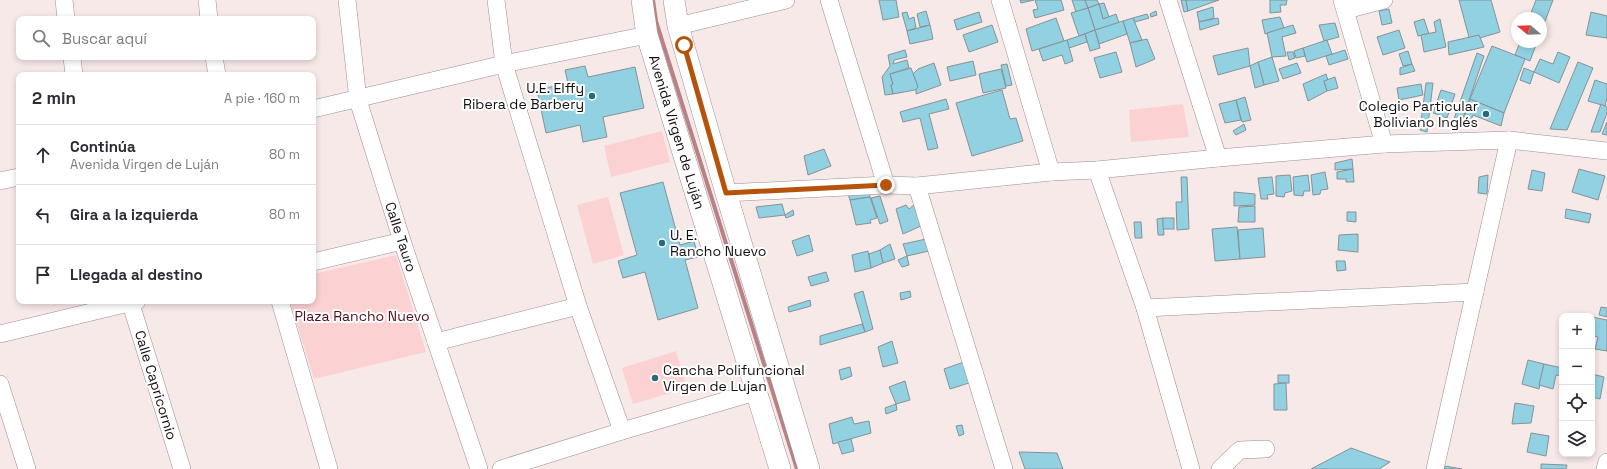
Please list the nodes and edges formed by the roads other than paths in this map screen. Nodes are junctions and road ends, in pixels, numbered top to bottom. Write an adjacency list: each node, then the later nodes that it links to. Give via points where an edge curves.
1 (64, 0): 13 (street)
2 (207, 0): 14 (street)
3 (347, 0): 22 (street, Calle Tauro)
4 (496, 0): 19 (street)
5 (642, 0): 16 (main road, Avenida Virgen de Luján)
6 (674, 0): 15 (main road, Avenida Virgen de Luján)
7 (786, 0): 15 (street)
8 (829, 0): 32 (street)
9 (1000, 0): 29 (street)
10 (1168, 0): 27 (street)
11 (1384, 0): 12 (street)
12 (1344, 5): 25 (street)
13 (66, 16)
14 (210, 16)
15 (678, 26): 34 (main road, Avenida Virgen de Luján)
16 (647, 35): 19 (street); 46 (main road, Avenida Virgen de Luján)
17 (72, 60): 20 (street)
18 (214, 60): 21 (street)
19 (504, 64): 22 (street); 41 (street)
20 (74, 72)
21 (216, 72)
22 (358, 100): 23 (street); 35 (street, Calle Tauro)
23 (316, 108)
24 (1509, 140): 25 (street); 26 (street); 37 (street)
25 (1384, 144): 27 (street)
26 (1607, 151)
27 (1218, 158): 28 (street)
28 (1097, 170): 29 (street); 42 (street)
29 (1051, 172): 33 (street)
30 (16, 179): 31 (street)
31 (0, 182)
32 (886, 185): 33 (street); 34 (street)
33 (917, 186): 58 (street)
34 (726, 193): 57 (main road, Avenida Virgen de Luján)
35 (402, 241): 36 (street); 44 (street, Calle Tauro)
36 (316, 261)
37 (1475, 292): 42 (street); 61 (street)
38 (121, 304): 43 (street)
39 (134, 304): 52 (street, Calle Capricornio)
40 (281, 304): 53 (street)
41 (578, 306): 44 (street); 47 (street)
42 (1145, 308): 59 (street)
43 (0, 334)
44 (436, 342): 54 (street, Calle Tauro)
45 (0, 384): 51 (street)
46 (755, 392): 47 (street); 56 (main road, Avenida Virgen de Luján)
47 (622, 431): 50 (street)
48 (1266, 449): 60 (street, via 1240,450)
49 (1607, 462): 62 (street)
50 (538, 464): 55 (street)
51 (27, 469)
52 (182, 469)
53 (329, 469)
54 (479, 469)
55 (501, 469)
56 (780, 469)
57 (809, 469)
58 (1004, 469)
59 (1191, 469)
60 (1220, 469)
61 (1435, 469)
62 (1605, 469)

